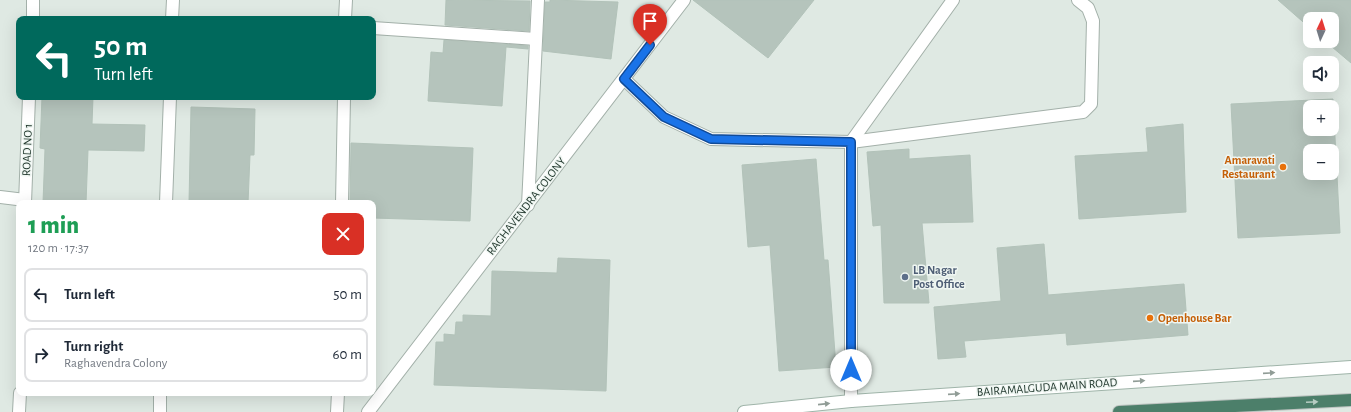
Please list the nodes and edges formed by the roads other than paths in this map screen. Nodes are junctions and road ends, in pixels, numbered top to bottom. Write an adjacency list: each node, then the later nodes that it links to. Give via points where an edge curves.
1 (33, 0): 8 (street)
2 (173, 0): 9 (street)
3 (346, 0): 10 (street)
4 (538, 0): 12 (street)
5 (684, 0): 13 (street, RAGHAVENDRA COLONY)
6 (953, 0): 17 (street)
7 (1078, 0): 17 (street, via 1088,8 1093,21 1091,104 1083,112)
8 (32, 16)
9 (172, 16)
10 (346, 16)
11 (376, 28): 12 (street)
12 (536, 39): 23 (street)
13 (624, 79): 17 (street, via 664,117 711,139); 23 (street, RAGHAVENDRA COLONY)
14 (29, 100): 20 (street, ROAD NO 1)
15 (170, 100): 21 (street)
16 (344, 100): 22 (street)
17 (851, 142): 29 (street)
18 (0, 197): 19 (street)
19 (16, 200)
20 (25, 200)
21 (166, 200)
22 (342, 200)
23 (528, 205): 33 (street, RAGHAVENDRA COLONY)
24 (1351, 367): 29 (street, BAIRAMALGUDA MAIN ROAD, one-way to 24)
25 (20, 396): 30 (street)
26 (160, 396): 31 (street)
27 (338, 396): 32 (street)
28 (1351, 400): 35 (highway, one-way to 28)
29 (851, 401): 34 (street, BAIRAMALGUDA MAIN ROAD, one-way to 29)
30 (19, 412)
31 (160, 412)
32 (337, 412)
33 (368, 412)
34 (744, 412)
35 (1119, 412)

